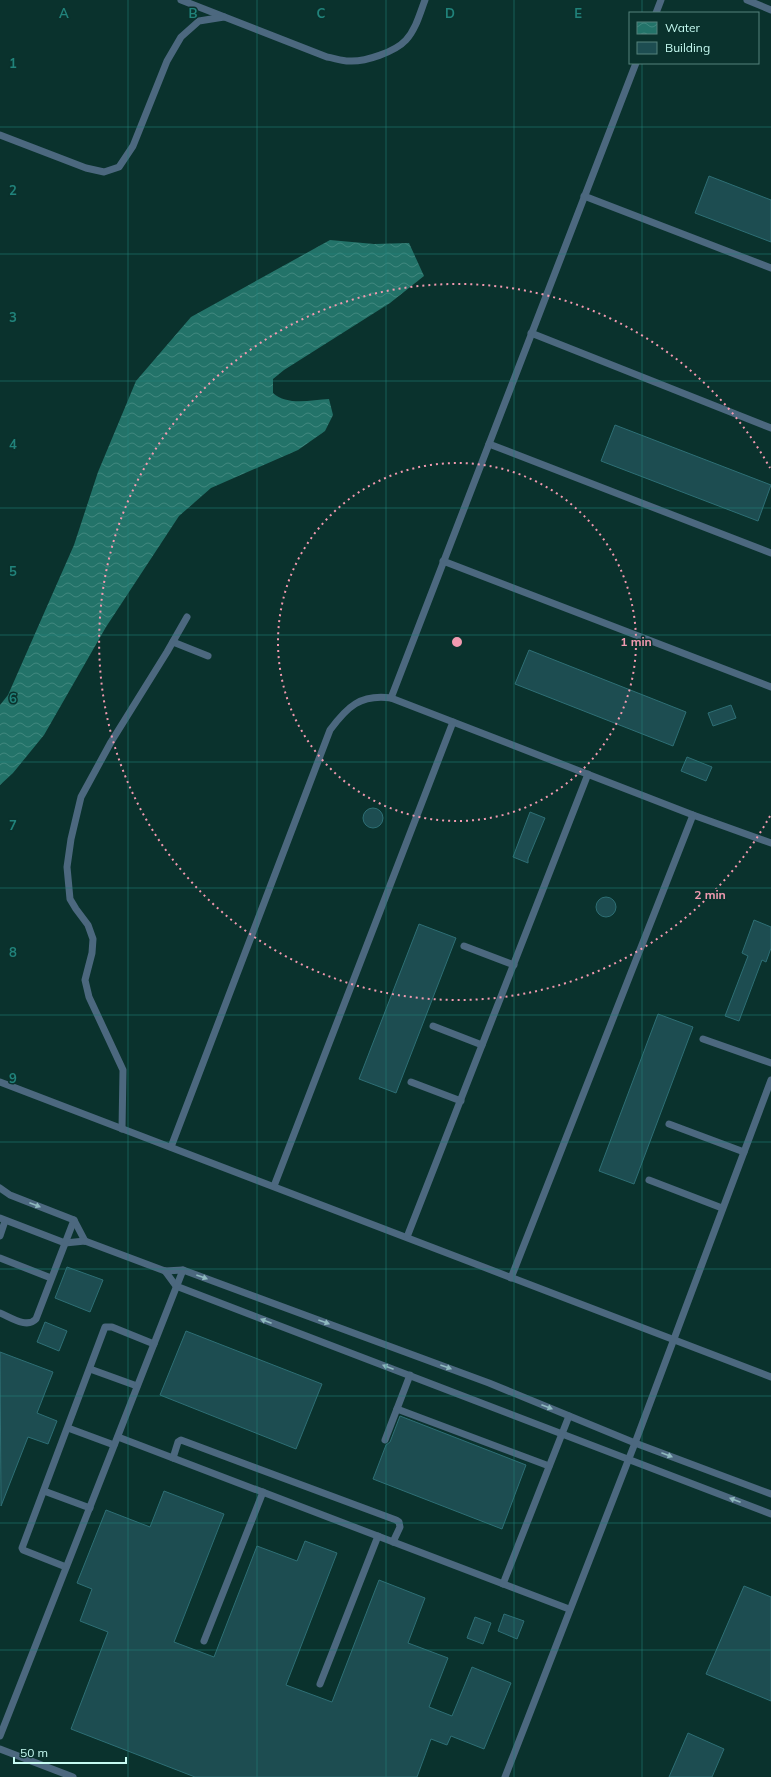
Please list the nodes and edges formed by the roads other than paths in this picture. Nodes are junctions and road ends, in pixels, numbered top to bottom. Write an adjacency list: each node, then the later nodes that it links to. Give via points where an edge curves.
1 (180, 0): 7 (lane)
2 (425, 0): 7 (lane, via 416,26 406,40 391,51 349,61 327,57)
3 (661, 0): 6 (lane)
4 (747, 0): 5 (lane)
5 (771, 10)
6 (656, 12)
7 (224, 17): 9 (lane, via 199,21 181,37 167,61 133,146 119,167 104,172 86,168)
8 (636, 64): 10 (lane)
9 (0, 135)
10 (584, 196): 11 (lane); 12 (lane)
11 (771, 268)
12 (531, 333): 13 (lane); 14 (lane)
13 (771, 428)
14 (488, 444): 15 (lane); 16 (lane)
15 (771, 553)
16 (443, 561): 20 (lane); 21 (lane)
17 (187, 617): 18 (lane)
18 (173, 642): 19 (lane); 37 (lane, via 81,796 67,867 70,899 88,924 93,939 85,980 89,997 123,1070)
19 (208, 656)
20 (771, 687)
21 (391, 698): 22 (lane); 38 (lane, via 376,696 356,702 340,716 330,730)
22 (453, 722): 23 (lane); 41 (lane)
23 (588, 774): 24 (lane); 27 (lane)
24 (693, 815): 25 (lane); 54 (lane)
25 (771, 843)
26 (464, 946): 27 (lane)
27 (514, 965): 30 (lane)
28 (433, 1026): 30 (lane)
29 (703, 1039): 31 (lane)
30 (482, 1045): 35 (lane)
31 (771, 1063)
32 (771, 1080): 39 (lane)
33 (0, 1082): 37 (lane)
34 (411, 1082): 35 (lane)
35 (460, 1101): 47 (lane)
36 (669, 1124): 39 (lane)
37 (122, 1129): 38 (lane)
38 (171, 1147): 41 (lane)
39 (744, 1152): 43 (lane)
40 (648, 1180): 43 (lane)
41 (274, 1186): 47 (lane)
42 (0, 1188): 45 (lane, one-way to 45, via 10,1195)
43 (722, 1208): 57 (lane)
44 (3, 1220): 46 (lane); 49 (lane)
45 (74, 1220): 48 (lane); 49 (lane)
46 (0, 1236)
47 (407, 1237): 54 (lane)
48 (84, 1241): 49 (lane); 52 (lane)
49 (65, 1243): 53 (lane)
50 (0, 1258): 53 (lane)
51 (183, 1270): 52 (lane); 55 (lane); 64 (lane, one-way to 64, via 489,1383)
52 (165, 1271): 55 (lane)
53 (51, 1278): 56 (lane, via 33,1322 28,1324)
54 (511, 1278): 57 (lane)
55 (176, 1286): 58 (lane); 60 (lane, one-way to 55)
56 (0, 1313)
57 (673, 1339): 61 (lane); 69 (lane)
58 (154, 1344): 59 (lane, via 105,1327); 62 (lane)
59 (90, 1368): 62 (lane); 65 (lane)
60 (410, 1375): 63 (lane); 66 (lane)
61 (771, 1377)
62 (138, 1386): 67 (lane)
63 (397, 1409): 68 (lane); 73 (lane)
64 (569, 1416): 66 (lane); 69 (lane)
65 (68, 1428): 70 (lane); 74 (lane)
66 (561, 1435): 72 (lane); 73 (lane)
67 (118, 1437): 70 (lane); 71 (lane)
68 (385, 1440)
69 (635, 1443): 72 (lane); 76 (lane, one-way to 76)
70 (114, 1445): 77 (lane)
71 (173, 1458): 75 (lane); 80 (lane, via 181,1440 389,1518 400,1524)
72 (628, 1460): 78 (lane, one-way to 72); 83 (lane)
73 (549, 1466): 82 (lane)
74 (44, 1491): 77 (lane); 81 (lane, via 22,1548)
75 (263, 1492): 79 (lane); 84 (lane)
76 (771, 1494)
77 (90, 1508): 81 (lane)
78 (771, 1514)
79 (378, 1536): 80 (lane); 85 (lane)
80 (394, 1542): 82 (lane)
81 (66, 1567): 86 (lane)
82 (503, 1584): 83 (lane)
83 (569, 1609): 89 (lane)
84 (204, 1641)
85 (320, 1684)
86 (0, 1736)
87 (0, 1749): 88 (lane)
88 (73, 1777)
89 (505, 1777)

